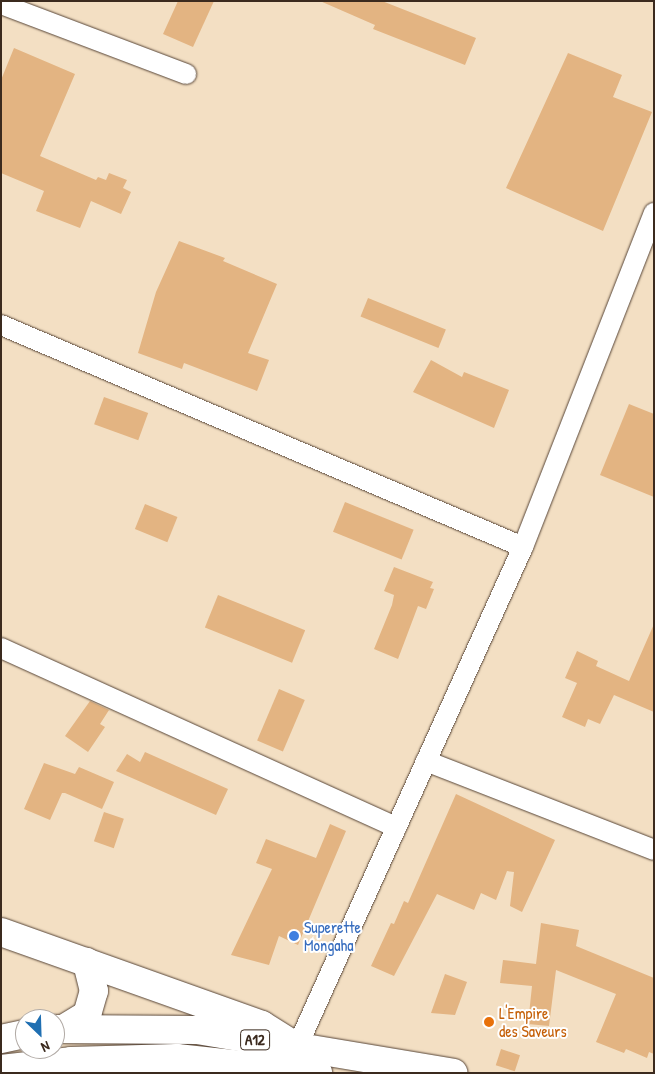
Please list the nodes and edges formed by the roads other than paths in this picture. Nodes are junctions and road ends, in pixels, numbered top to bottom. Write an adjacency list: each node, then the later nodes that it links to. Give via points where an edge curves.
1 (1, 4): 2 (street)
2 (186, 74)
3 (654, 213): 5 (street)
4 (1, 325): 5 (street)
5 (523, 547): 7 (street)
6 (1, 648): 8 (street)
7 (426, 761): 8 (street); 9 (street)
8 (396, 828): 16 (street)
9 (654, 850)
10 (1, 932): 11 (main road, A12)
11 (87, 962): 12 (main road, via 94,991 87,1015); 16 (main road, A12, via 262,1025)
12 (65, 1026)
13 (65, 1028): 16 (main road, A12, via 197,1030)
14 (15, 1036): 15 (main road)
15 (1, 1038)
16 (303, 1063): 17 (main road, A12, via 178,1058 72,1061); 18 (main road, A12)
17 (1, 1069)
18 (453, 1073)

